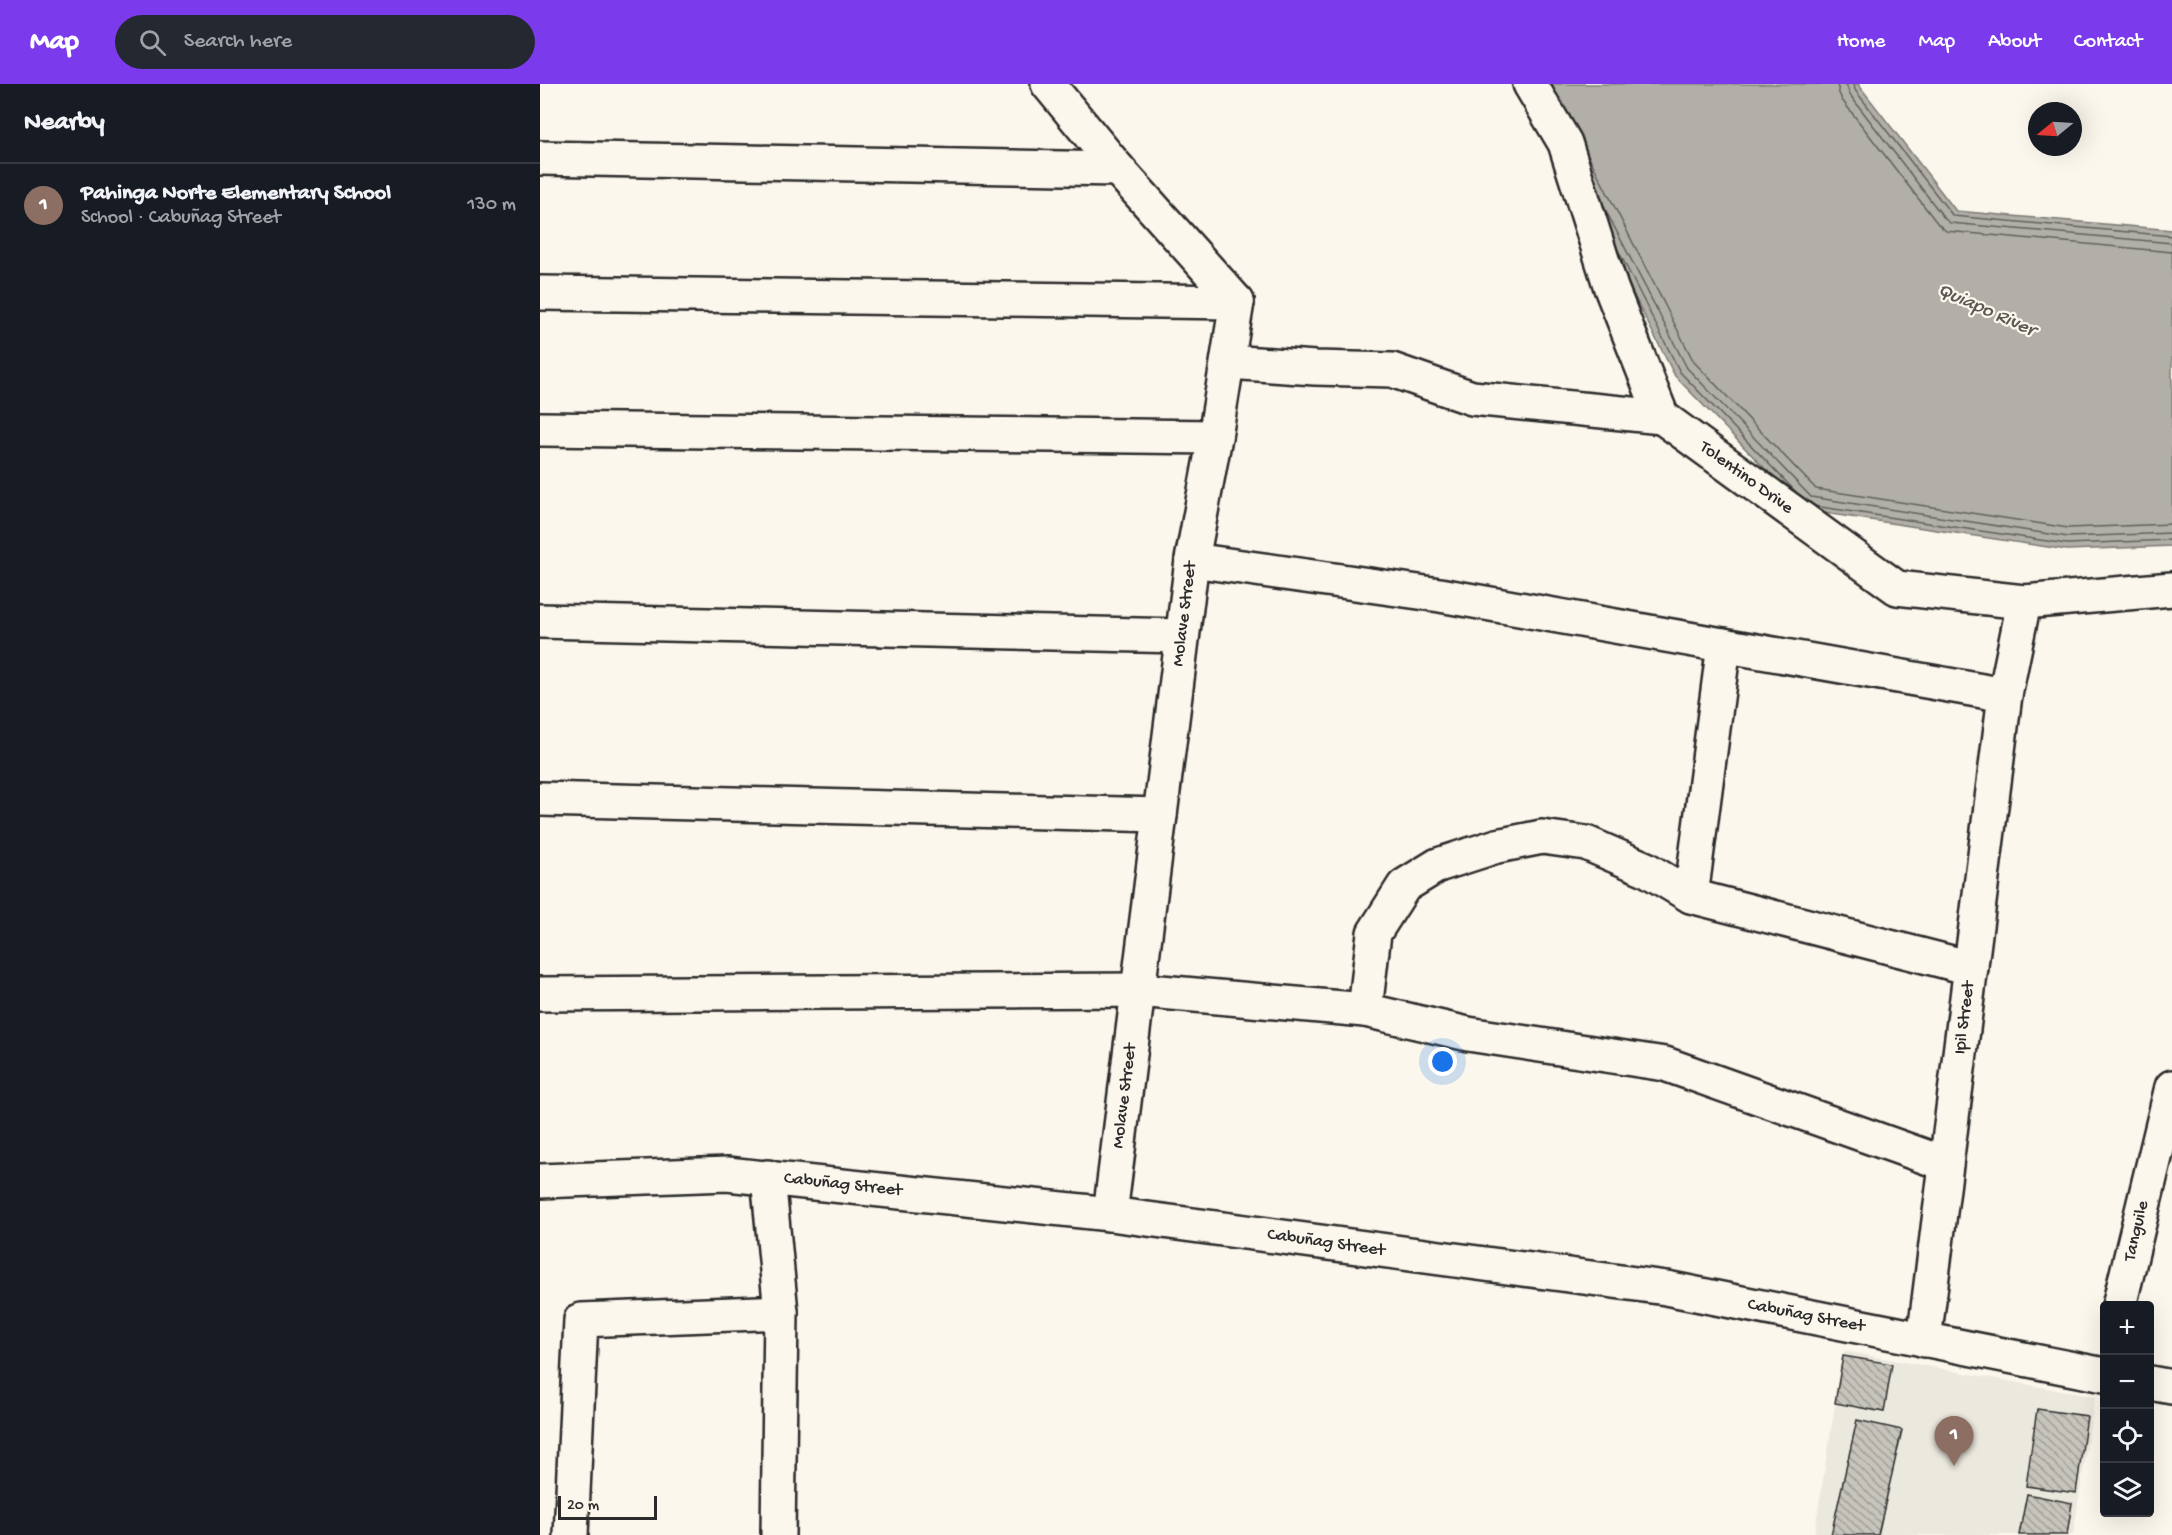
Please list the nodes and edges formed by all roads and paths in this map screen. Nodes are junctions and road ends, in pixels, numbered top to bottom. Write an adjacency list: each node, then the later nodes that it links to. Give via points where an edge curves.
1 (1048, 84): 4 (street)
2 (1530, 84): 8 (street, via 1564,143 1611,288)
3 (540, 158): 4 (street)
4 (1119, 169): 6 (street)
5 (540, 293): 6 (street)
6 (1237, 302): 7 (street, Molave Street)
7 (1227, 362): 8 (street, via 1392,370 1472,398); 10 (street, Molave Street)
8 (1662, 417): 13 (street, Tolentino Drive, via 1897,588)
9 (540, 429): 10 (street)
10 (1215, 437): 11 (street, Molave Street)
11 (1192, 560): 15 (street, Molave Street); 16 (street, via 1440,595)
12 (2172, 589): 13 (street, Tolentino Drive)
13 (2024, 602): 17 (street, Ipil Street)
14 (540, 621): 15 (street)
15 (1182, 636): 19 (street, Molave Street)
16 (1724, 645): 17 (street); 20 (street)
17 (2005, 695): 21 (street, Ipil Street)
18 (540, 799): 19 (street)
19 (1160, 815): 22 (street, Molave Street)
20 (1691, 896): 21 (street); 24 (street, via 1646,869 1586,843 1542,837 1497,846 1438,865 1404,886 1374,933)
21 (1971, 968): 26 (street, Ipil Street)
22 (1138, 990): 23 (street); 24 (street); 29 (street, Molave Street)
23 (540, 994)
24 (1365, 1010): 26 (street, via 1468,1034 1665,1064)
25 (2170, 1102): 30 (street, Tanguile)
26 (1946, 1164): 32 (street, Ipil Street)
27 (768, 1177): 28 (street, Cabuñag Street, via 727,1174); 29 (street, Cabuñag Street); 31 (street)
28 (540, 1180)
29 (1110, 1214): 32 (street, Cabuñag Street, via 1666,1288)
30 (2121, 1301)
31 (781, 1312): 36 (street, via 581,1320); 37 (street)
32 (1924, 1340): 33 (street, Cabuñag Street)
33 (2100, 1371)
34 (2154, 1384): 35 (street)
35 (2172, 1387)
36 (571, 1535)
37 (778, 1535)

